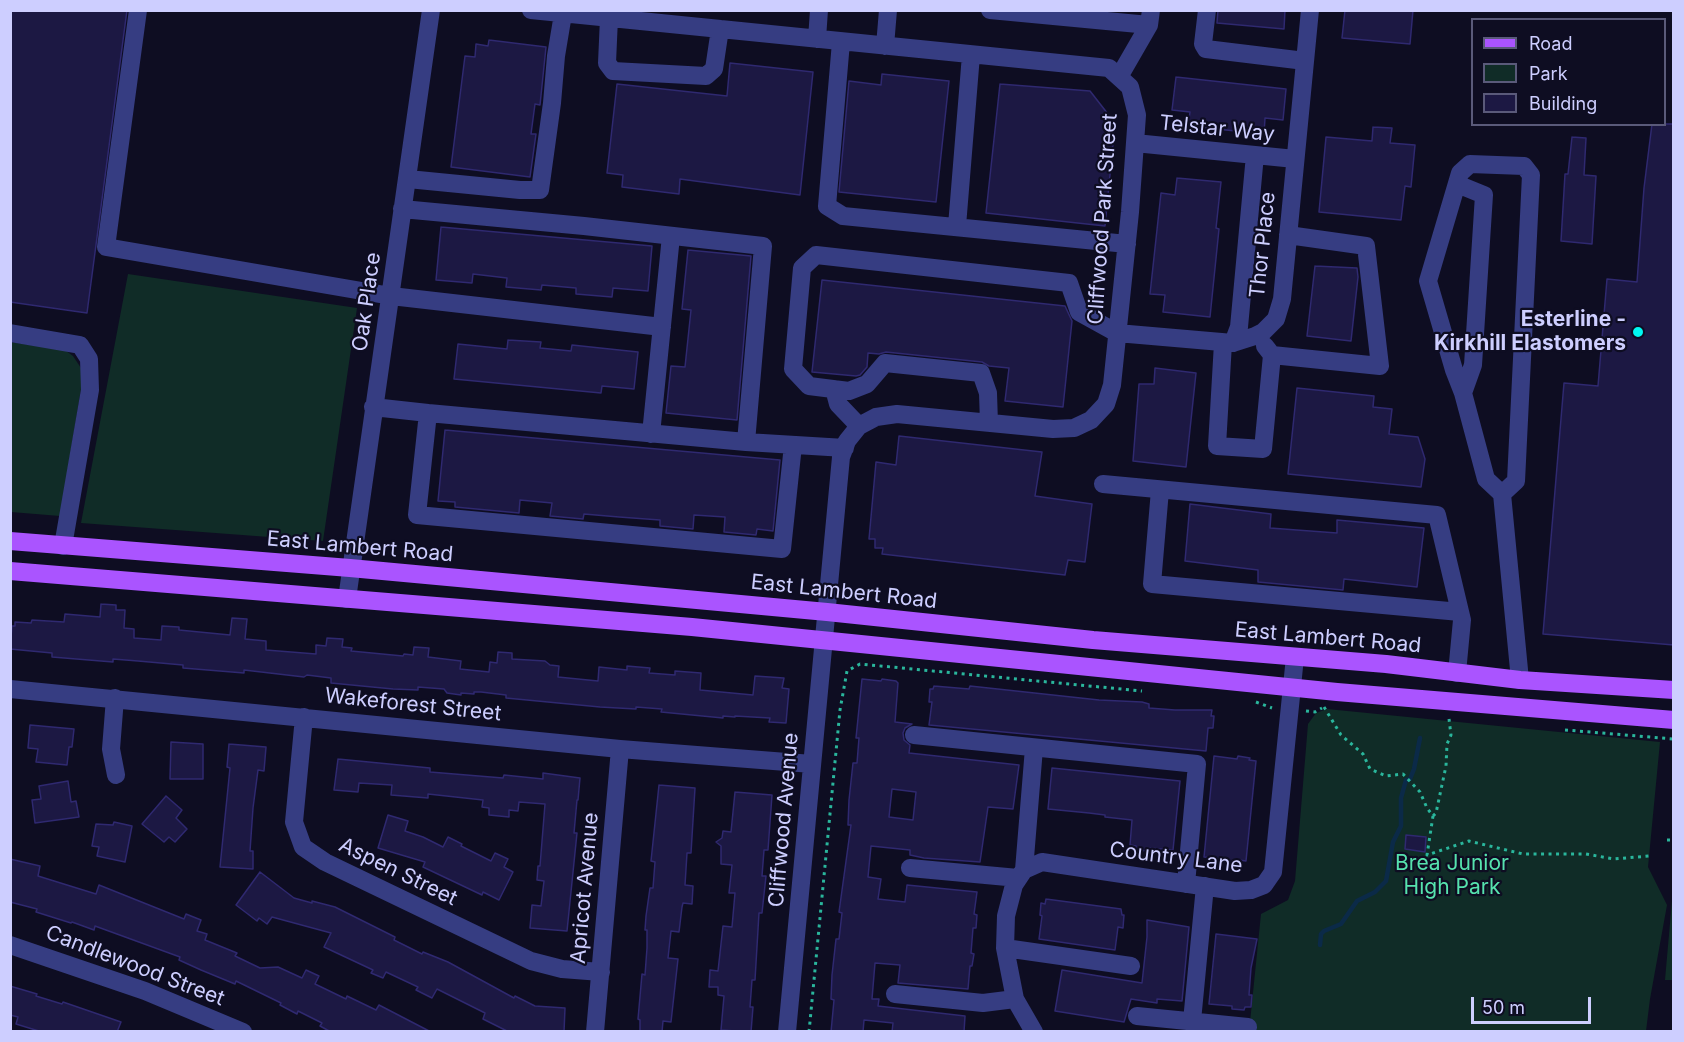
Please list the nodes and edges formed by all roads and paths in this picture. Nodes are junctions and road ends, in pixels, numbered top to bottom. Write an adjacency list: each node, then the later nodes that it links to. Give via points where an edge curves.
1 (138, 10): 29 (street, via 105,247)
2 (431, 10): 22 (street, Oak Place)
3 (531, 10): 9 (street)
4 (819, 10): 13 (street)
5 (888, 10): 15 (street)
6 (990, 10): 11 (street)
7 (1207, 10): 17 (street, via 1203,44 1206,49)
8 (1310, 10): 17 (street, Thor Place)
9 (563, 14): 10 (street); 22 (street, via 540,190)
10 (617, 16): 12 (street); 12 (street, via 607,63 613,71 706,76 714,69)
11 (1150, 18): 18 (street)
12 (720, 30): 13 (street)
13 (817, 39): 14 (street)
14 (841, 42): 15 (street); 25 (street, via 827,206 843,216)
15 (885, 46): 16 (street)
16 (971, 55): 18 (street, via 1109,68); 25 (street)
17 (1305, 61): 21 (street, Thor Place)
18 (1119, 77): 19 (street, Cliffwood Park Street, via 1131,87 1137,116)
19 (1135, 143): 20 (street, Telstar Way); 28 (street, Cliffwood Park Street)
20 (1255, 155): 21 (street, Telstar Way); 34 (street, via 1241,314 1239,327)
21 (1295, 159): 26 (street, Thor Place)
22 (408, 179): 24 (street, Oak Place)
23 (1457, 184): 37 (street, via 1428,281); 37 (street, via 1484,195 1473,365); 48 (street, via 1460,173 1470,164 1524,166 1531,175 1516,481)
24 (402, 209): 27 (street); 29 (street, Oak Place)
25 (957, 226): 28 (street)
26 (1288, 235): 33 (street, Thor Place, via 1282,300 1276,319); 35 (street, via 1366,246 1380,366)
27 (670, 236): 30 (street); 43 (street, via 763,246)
28 (1127, 244): 32 (street, Cliffwood Park Street)
29 (391, 296): 30 (street); 38 (street, Oak Place)
30 (662, 327): 42 (street)
31 (10, 333): 50 (street, via 80,345 89,359 90,390)
32 (1117, 333): 34 (street, Thor Place); 36 (street, via 1079,312 1069,283 816,255 802,268 794,369 809,386); 40 (street, Cliffwood Park Street, via 1112,385 1106,404 1091,420 1074,428 1053,429)
33 (1256, 336): 34 (street, Thor Place); 35 (street)
34 (1228, 343): 35 (street, via 1217,446 1263,449)
35 (1272, 355)
36 (834, 389): 40 (street, via 849,391 867,384 885,363 981,373 988,393); 41 (street, via 838,404)
37 (1463, 393): 48 (street, via 1486,479)
38 (374, 407): 39 (street); 51 (street, Oak Place)
39 (428, 413): 42 (street); 44 (street, via 417,515 782,549)
40 (989, 423): 41 (street, Cliffwood Park Street, via 897,414 876,417)
41 (859, 426): 45 (street)
42 (651, 434): 43 (street)
43 (746, 442): 44 (street)
44 (793, 445): 45 (street)
45 (845, 448): 54 (street)
46 (1103, 484): 47 (street)
47 (1160, 490): 55 (street, via 1437,515); 55 (street, via 1152,584)
48 (1502, 494): 59 (street)
49 (10, 541): 50 (main road, East Lambert Road)
50 (63, 546): 51 (main road, East Lambert Road)
51 (351, 568): 53 (street, Oak Place); 54 (main road, East Lambert Road)
52 (10, 571): 53 (main road)
53 (347, 599): 56 (main road)
54 (827, 612): 56 (street, Cliffwood Avenue); 57 (main road, East Lambert Road)
55 (1460, 612): 58 (street)
56 (824, 641): 60 (main road); 72 (street, Cliffwood Avenue)
57 (1295, 657): 58 (main road, East Lambert Road); 60 (street, Country Lane)
58 (1457, 673): 59 (main road, East Lambert Road)
59 (1520, 680): 62 (main road, East Lambert Road); 65 (main road)
60 (1292, 687): 65 (main road); 81 (street, Country Lane, via 1273,872 1264,885 1251,890)
61 (10, 689): 63 (street, Wakeforest Street)
62 (1674, 690)
63 (115, 698): 66 (street, Wakeforest Street); 73 (street, via 111,749)
64 (1324, 707): 74 (path, via 1341,735 1363,754 1370,769 1386,776 1403,774 1420,792)
65 (1518, 708): 68 (main road)
66 (304, 717): 71 (street, Wakeforest Street); 85 (street, Aspen Street, via 294,822 303,847 325,862 531,961 562,969)
67 (1449, 719): 74 (path, via 1451,735 1446,766)
68 (1674, 720)
69 (915, 735): 70 (street)
70 (1034, 748): 79 (street); 80 (street, via 1197,764)
71 (620, 749): 72 (street, Wakeforest Street); 85 (street, Apricot Avenue)
72 (812, 764): 93 (street, Cliffwood Avenue)
73 (117, 775)
74 (1433, 816): 77 (path, via 1427,855 1469,841 1523,854 1586,854 1614,859)
75 (1667, 840): 76 (path)
76 (1674, 840)
77 (1649, 856)
78 (910, 868): 79 (street, Country Lane)
79 (1021, 874): 80 (street, Country Lane, via 1042,862); 83 (street, via 1006,916)
80 (1186, 884): 81 (street, Country Lane)
81 (1205, 886): 89 (street)
82 (10, 945): 91 (street, Candlewood Street, via 145,991)
83 (1005, 948): 84 (street); 87 (street)
84 (1131, 966)
85 (601, 972): 92 (street, Apricot Avenue)
86 (895, 994): 87 (street, via 983,1003)
87 (1015, 999): 94 (street)
88 (1137, 1016): 89 (street)
89 (1192, 1021): 90 (street)
90 (1248, 1027)
91 (243, 1032)
92 (595, 1032)
93 (787, 1032)
94 (1034, 1032)

